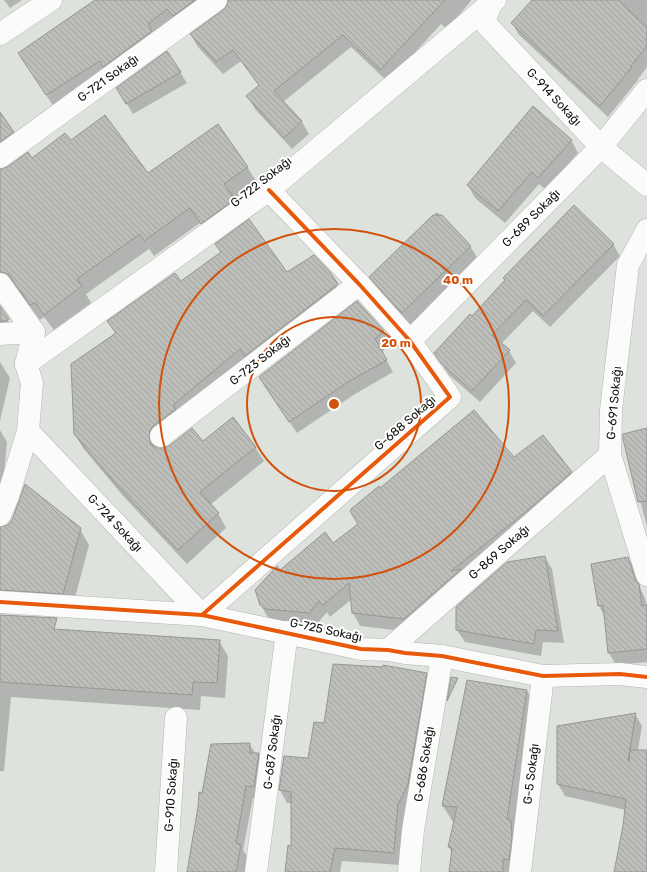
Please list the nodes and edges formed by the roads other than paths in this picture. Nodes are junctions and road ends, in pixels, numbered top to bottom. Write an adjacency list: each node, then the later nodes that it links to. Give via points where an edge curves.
1 (51, 0): 4 (street)
2 (216, 0): 7 (street, G-721 Sokağı)
3 (491, 1): 6 (street, G-914 Sokağı, via 484,22); 9 (street, G-722 Sokağı)
4 (0, 34)
5 (647, 90): 6 (street, G-689 Sokağı)
6 (601, 147): 8 (street, G-914 Sokağı); 15 (street, G-689 Sokağı)
7 (0, 157)
8 (647, 185)
9 (269, 190): 12 (street, G-688 Sokağı); 16 (street, G-722 Sokağı)
10 (647, 230): 19 (street, G-691 Sokağı, via 628,265 611,410)
11 (0, 284): 13 (street)
12 (359, 284): 15 (street, G-688 Sokağı); 18 (street, G-723 Sokağı)
13 (34, 332): 14 (street); 16 (street)
14 (0, 334)
15 (410, 341): 23 (street, G-688 Sokağı, via 450,397)
16 (26, 364): 17 (street, via 32,383)
17 (28, 431): 20 (street); 23 (street, G-724 Sokağı)
18 (161, 436)
19 (610, 455): 21 (street, G-691 Sokağı); 25 (street, G-869 Sokağı)
20 (3, 502)
21 (647, 575)
22 (0, 602): 23 (street, G-725 Sokağı)
23 (202, 615): 24 (street, G-725 Sokağı)
24 (287, 632): 25 (street, G-725 Sokağı, via 361,649); 31 (street, G-687 Sokağı)
25 (388, 650): 26 (street, G-725 Sokağı)
26 (442, 656): 27 (street, G-725 Sokağı); 32 (street, G-686 Sokağı, via 413,830)
27 (543, 676): 28 (street, G-725 Sokağı, via 620,674); 33 (street, G-5 Sokağı)
28 (647, 677)
29 (176, 718): 30 (street, G-910 Sokağı)
30 (166, 872)
31 (256, 872)
32 (409, 872)
33 (520, 872)

